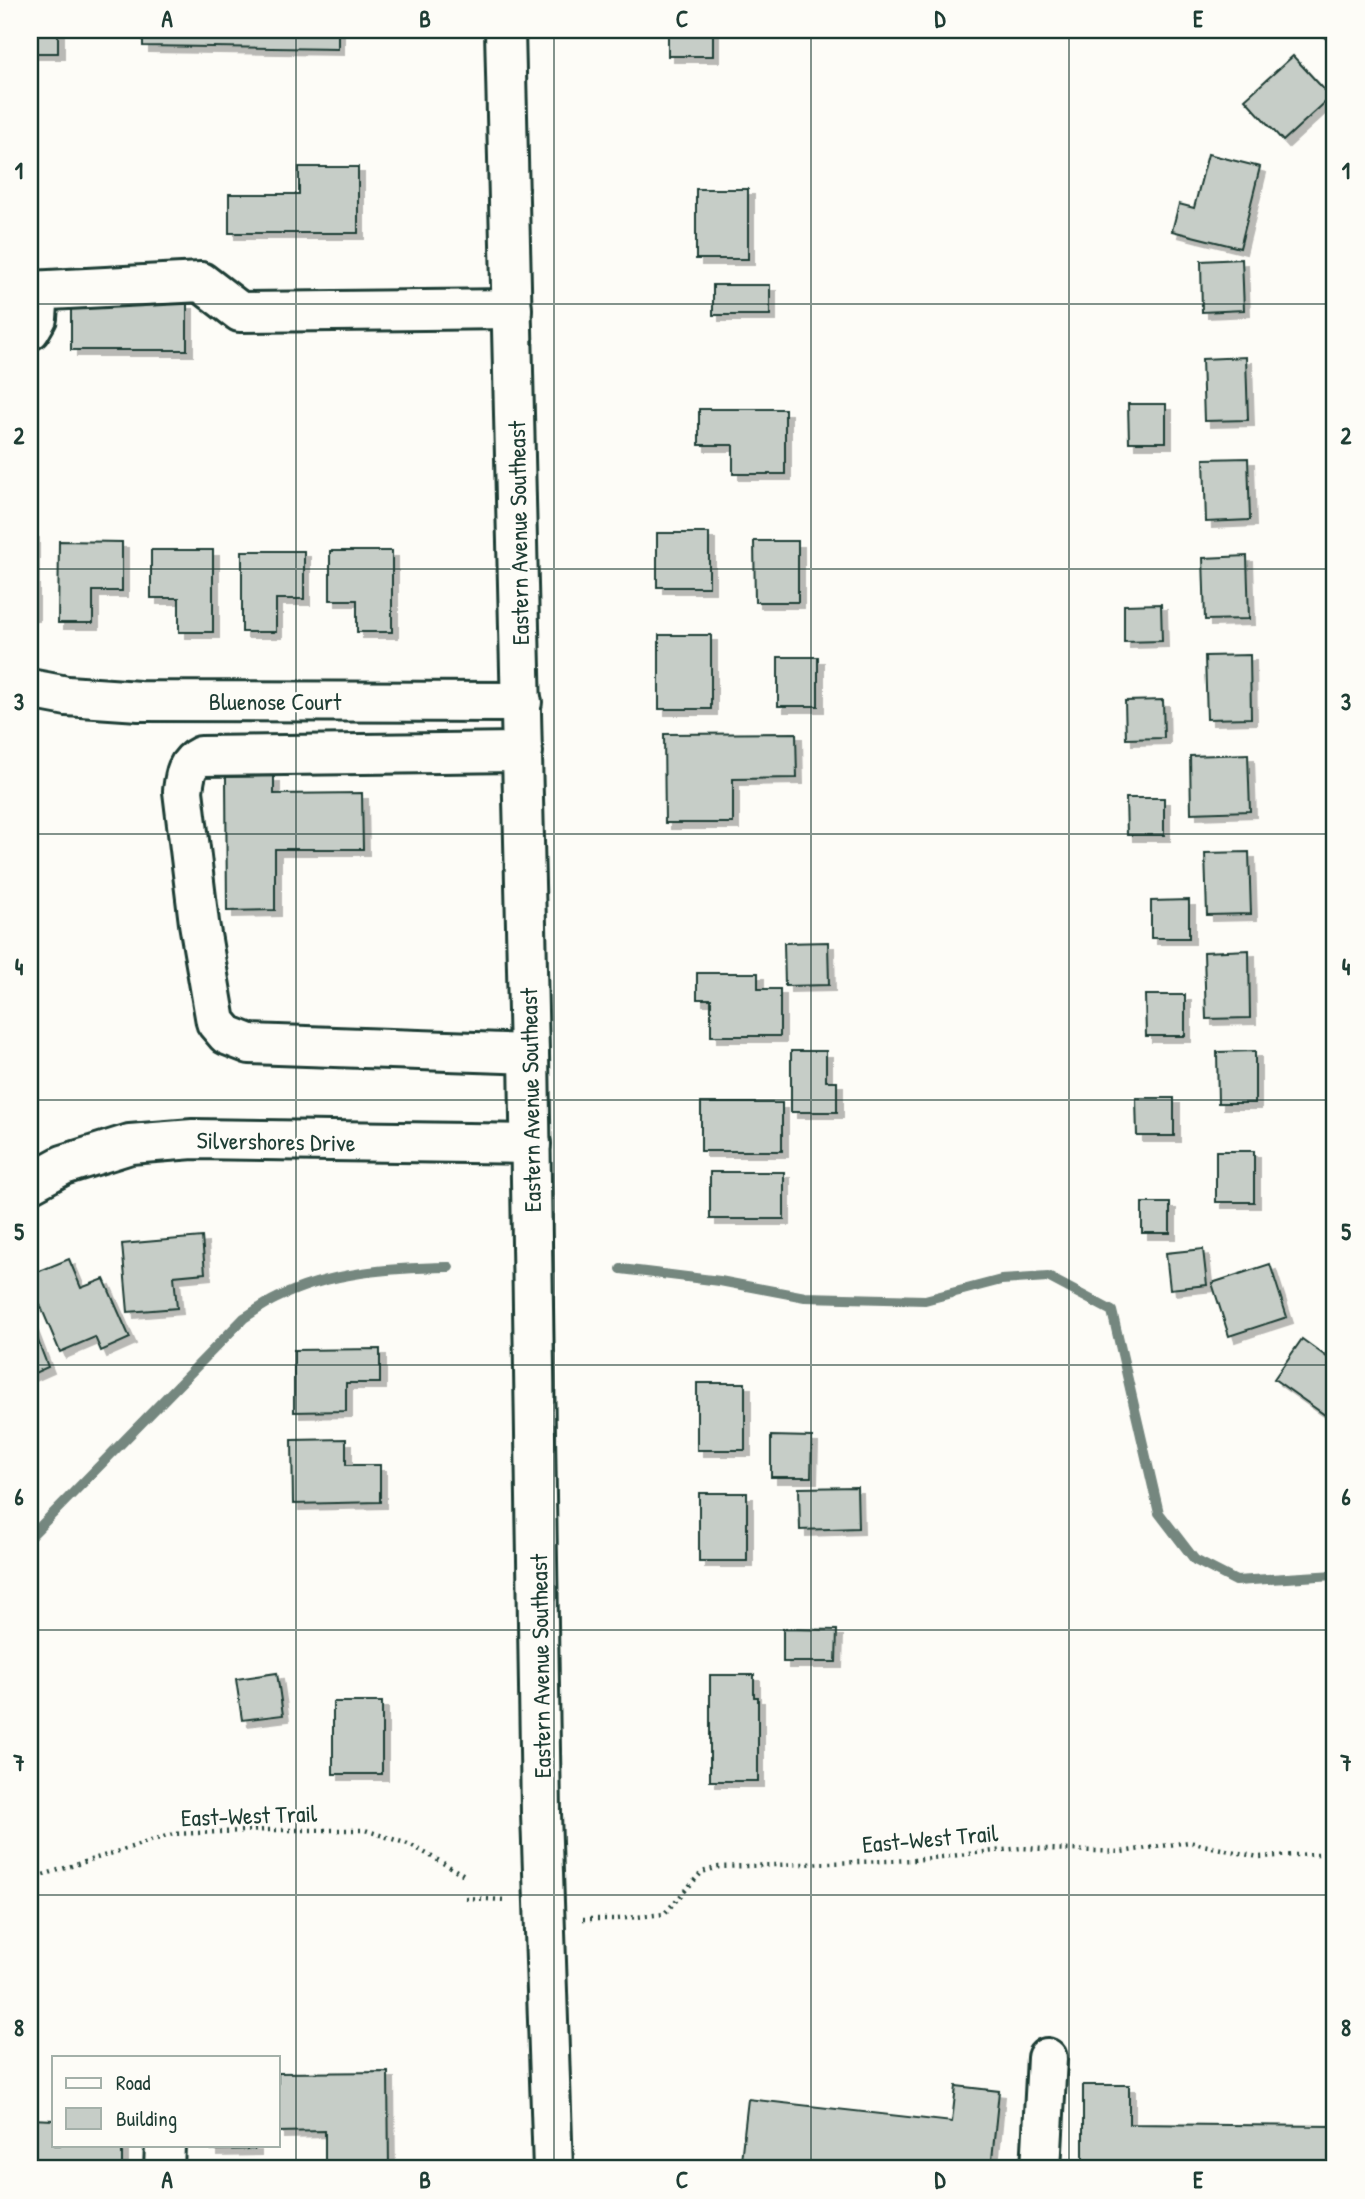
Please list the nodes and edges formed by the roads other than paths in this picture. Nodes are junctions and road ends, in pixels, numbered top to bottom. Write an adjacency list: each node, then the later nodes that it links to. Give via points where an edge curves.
1 (505, 30): 3 (street, Eastern Avenue Southeast)
2 (34, 291): 3 (street, via 201,282 240,312); 4 (street, via 37,318)
3 (512, 309): 6 (street, Eastern Avenue Southeast)
4 (30, 330)
5 (30, 689): 6 (street, Bluenose Court, via 139,701)
6 (522, 702): 7 (street, Eastern Avenue Southeast)
7 (523, 752): 8 (street, Eastern Avenue Southeast); 8 (street, via 201,755 192,760 183,791 215,1022 227,1035 250,1044)
8 (529, 1054): 9 (street, Eastern Avenue Southeast)
9 (531, 1144): 10 (street, Silvershores Drive, via 193,1139 130,1144 63,1165); 14 (street, Eastern Avenue Southeast, via 541,1813)
10 (30, 1183)
11 (1048, 2058): 15 (street)
12 (165, 2146): 13 (street)
13 (164, 2169)
14 (553, 2169)
15 (1041, 2169)

